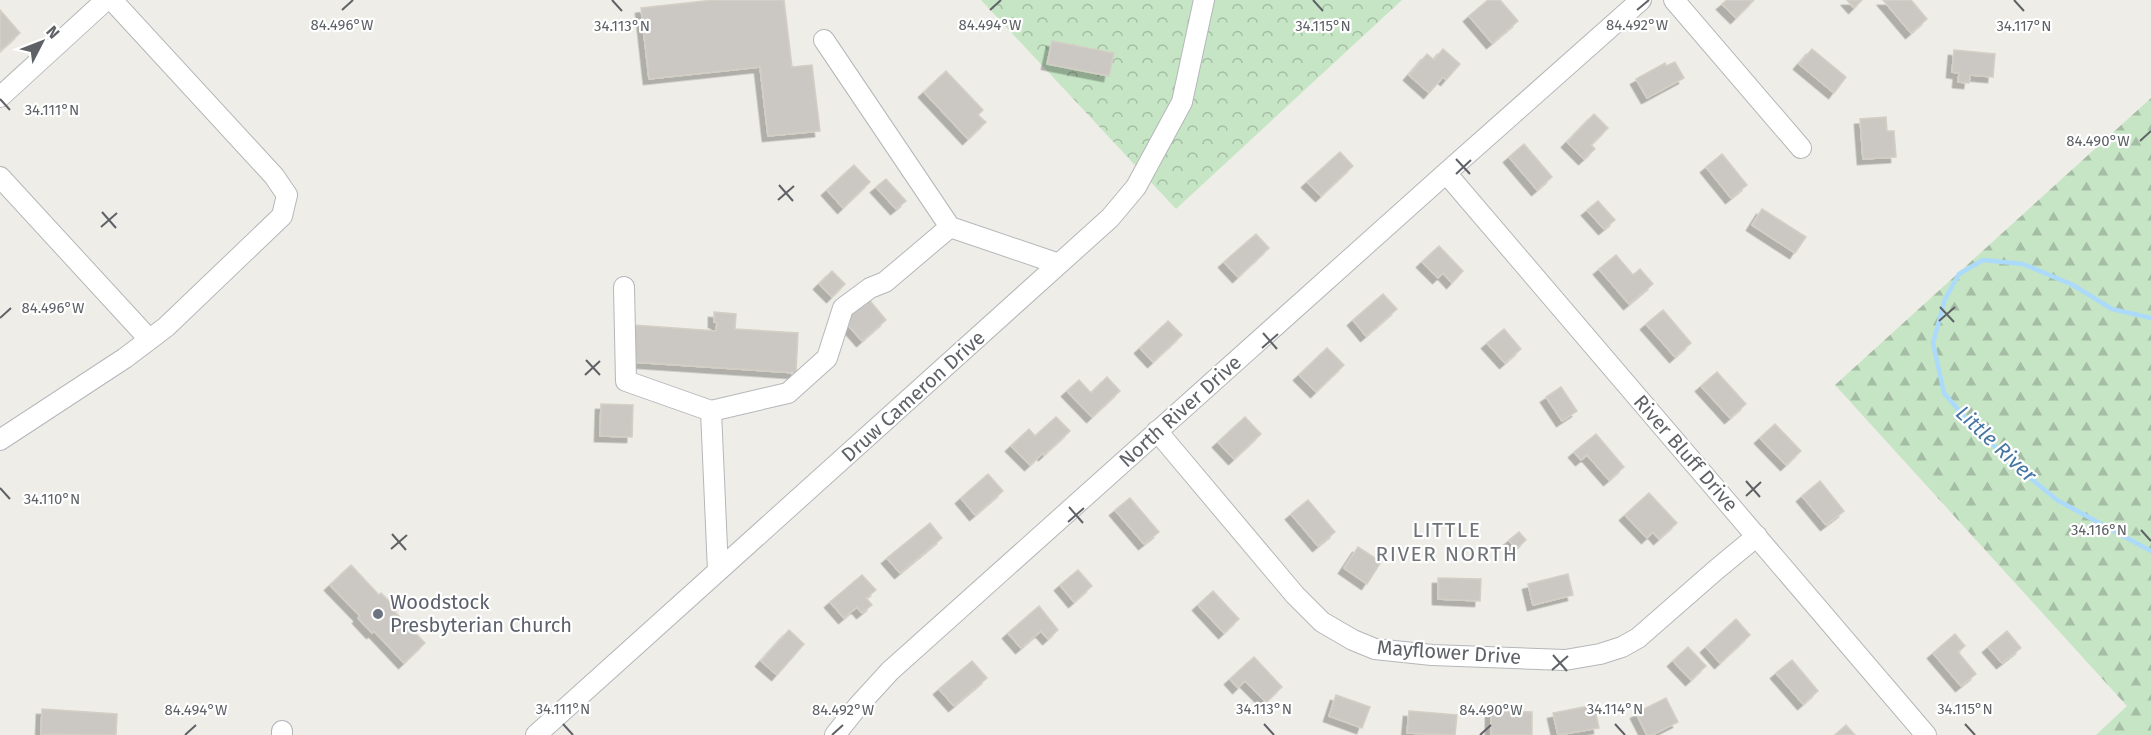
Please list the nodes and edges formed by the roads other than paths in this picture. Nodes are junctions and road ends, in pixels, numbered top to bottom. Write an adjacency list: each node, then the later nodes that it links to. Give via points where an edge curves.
1 (106, 0): 7 (street)
2 (112, 0): 14 (street, via 274,176 287,195 282,216)
3 (1204, 0): 12 (street, Druw Cameron Drive, via 1182,102 1141,178 1110,218)
4 (1641, 0): 9 (street, North River Drive)
5 (1674, 0): 8 (street)
6 (824, 40): 11 (street)
7 (0, 97)
8 (1801, 148)
9 (1446, 172): 16 (street, North River Drive); 18 (street, River Bluff Drive)
10 (0, 177): 14 (street)
11 (950, 227): 12 (street); 15 (street, via 885,282 843,308 827,358 788,393)
12 (1059, 264): 19 (street, Druw Cameron Drive)
13 (624, 287): 15 (street, via 626,381)
14 (149, 339): 17 (street)
15 (711, 411): 19 (street)
16 (1157, 431): 18 (street, Mayflower Drive, via 1295,595 1322,622 1375,649 1565,660 1600,654 1638,638); 21 (street, North River Drive, via 890,671)
17 (0, 440)
18 (1757, 536): 22 (street, River Bluff Drive)
19 (718, 571): 20 (street, Druw Cameron Drive)
20 (536, 735)
21 (835, 735)
22 (1926, 735)

